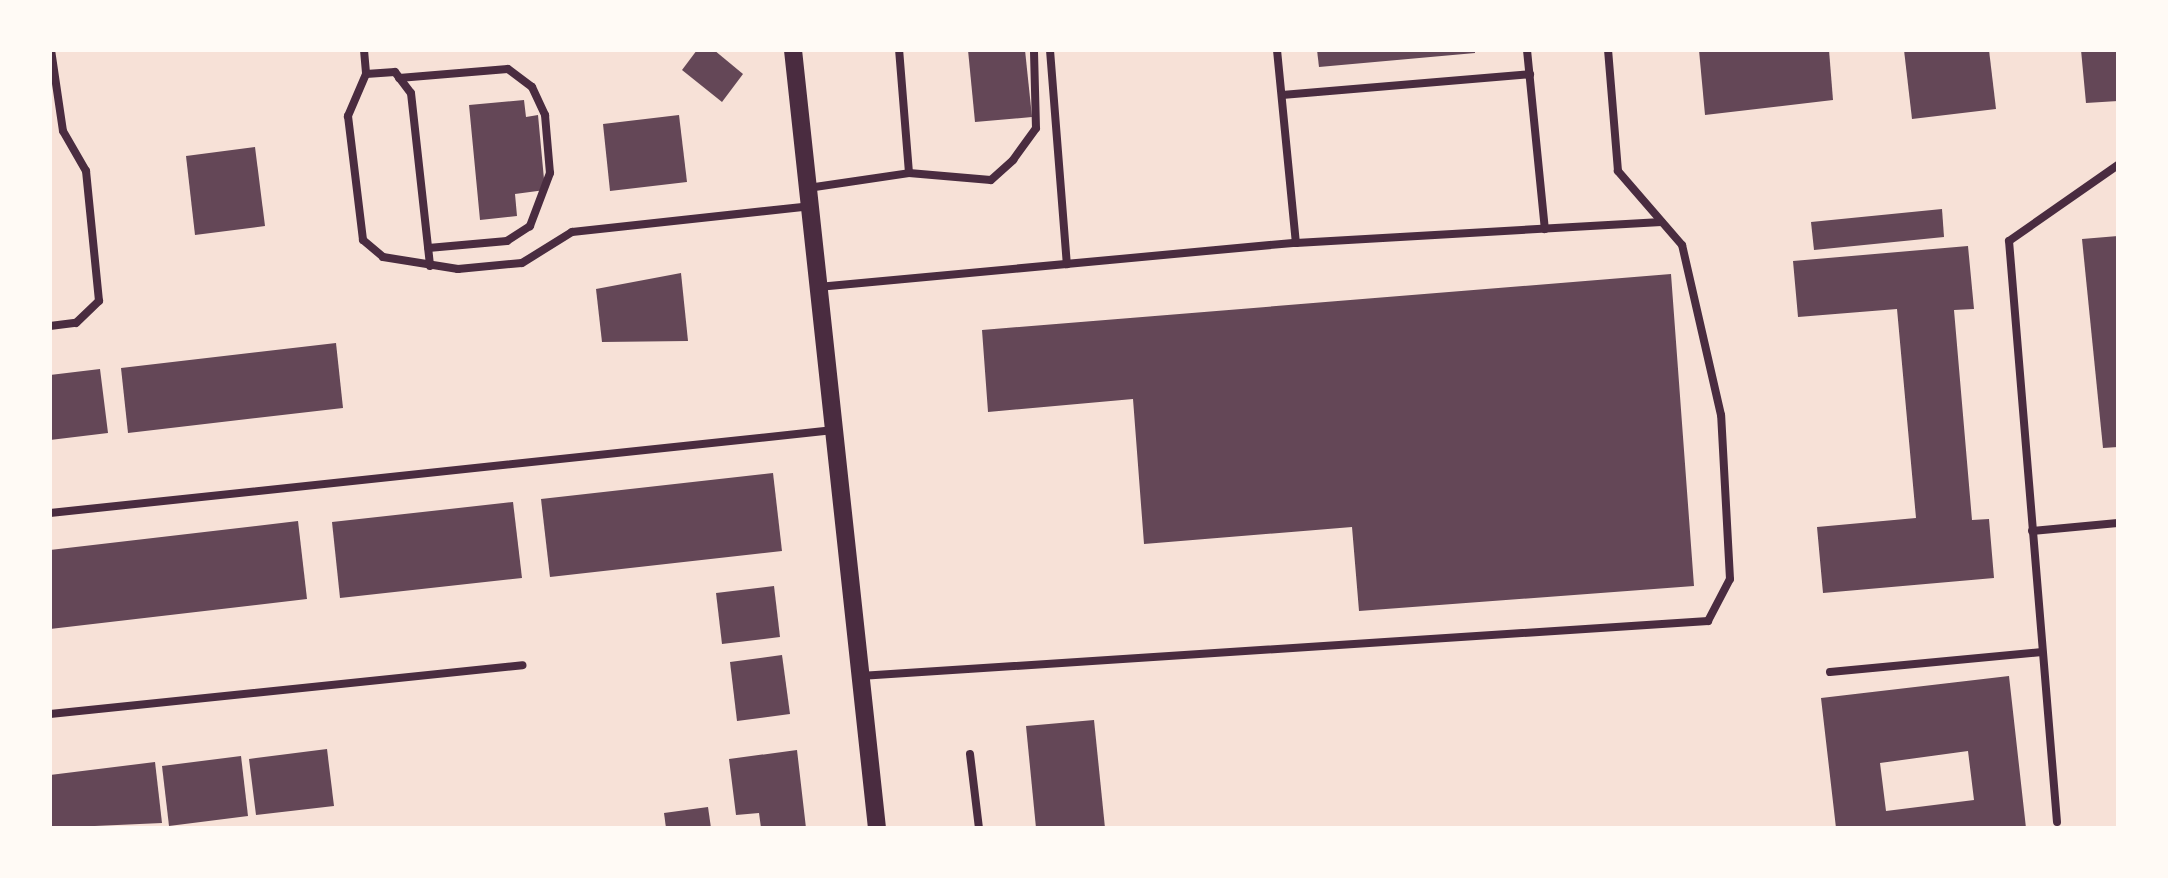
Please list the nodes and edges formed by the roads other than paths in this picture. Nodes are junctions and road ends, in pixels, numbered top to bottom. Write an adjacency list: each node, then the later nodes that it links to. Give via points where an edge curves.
1 (51, 50): 24 (lane, via 63,130 86,171 99,300 76,323)
2 (364, 50): 10 (lane)
3 (793, 50): 16 (street)
4 (899, 50): 15 (lane)
5 (1034, 50): 15 (lane, via 1036,128 1013,160 990,180)
6 (1050, 50): 21 (lane)
7 (1277, 50): 13 (lane)
8 (1527, 50): 11 (lane)
9 (1608, 50): 17 (lane, via 1618,171)
10 (366, 74): 12 (lane); 22 (lane, via 348,116 363,240 383,257)
11 (1530, 74): 13 (lane); 18 (lane)
12 (399, 78): 20 (lane, via 411,93); 20 (lane, via 508,70 532,87 545,115 550,173 530,226 508,241)
13 (1282, 95): 19 (lane)
14 (2118, 165): 28 (lane, via 2009,241)
15 (909, 173): 16 (lane)
16 (809, 197): 22 (lane, via 572,232 522,263); 23 (street)
17 (1662, 222): 18 (lane); 32 (lane, via 1682,246 1720,415 1730,579 1708,621)
18 (1545, 229): 19 (lane)
19 (1296, 243): 21 (lane)
20 (428, 248): 22 (lane)
21 (1067, 264): 23 (lane)
22 (430, 266)
23 (818, 286): 25 (street)
24 (50, 326)
25 (834, 430): 26 (lane); 32 (street)
26 (50, 513)
27 (2118, 523): 28 (lane)
28 (2032, 531): 29 (lane)
29 (2042, 652): 31 (lane); 35 (lane)
30 (522, 666): 33 (lane)
31 (1830, 672)
32 (860, 676): 36 (street)
33 (50, 714)
34 (970, 754): 37 (lane)
35 (2058, 822)
36 (877, 828)
37 (979, 828)

